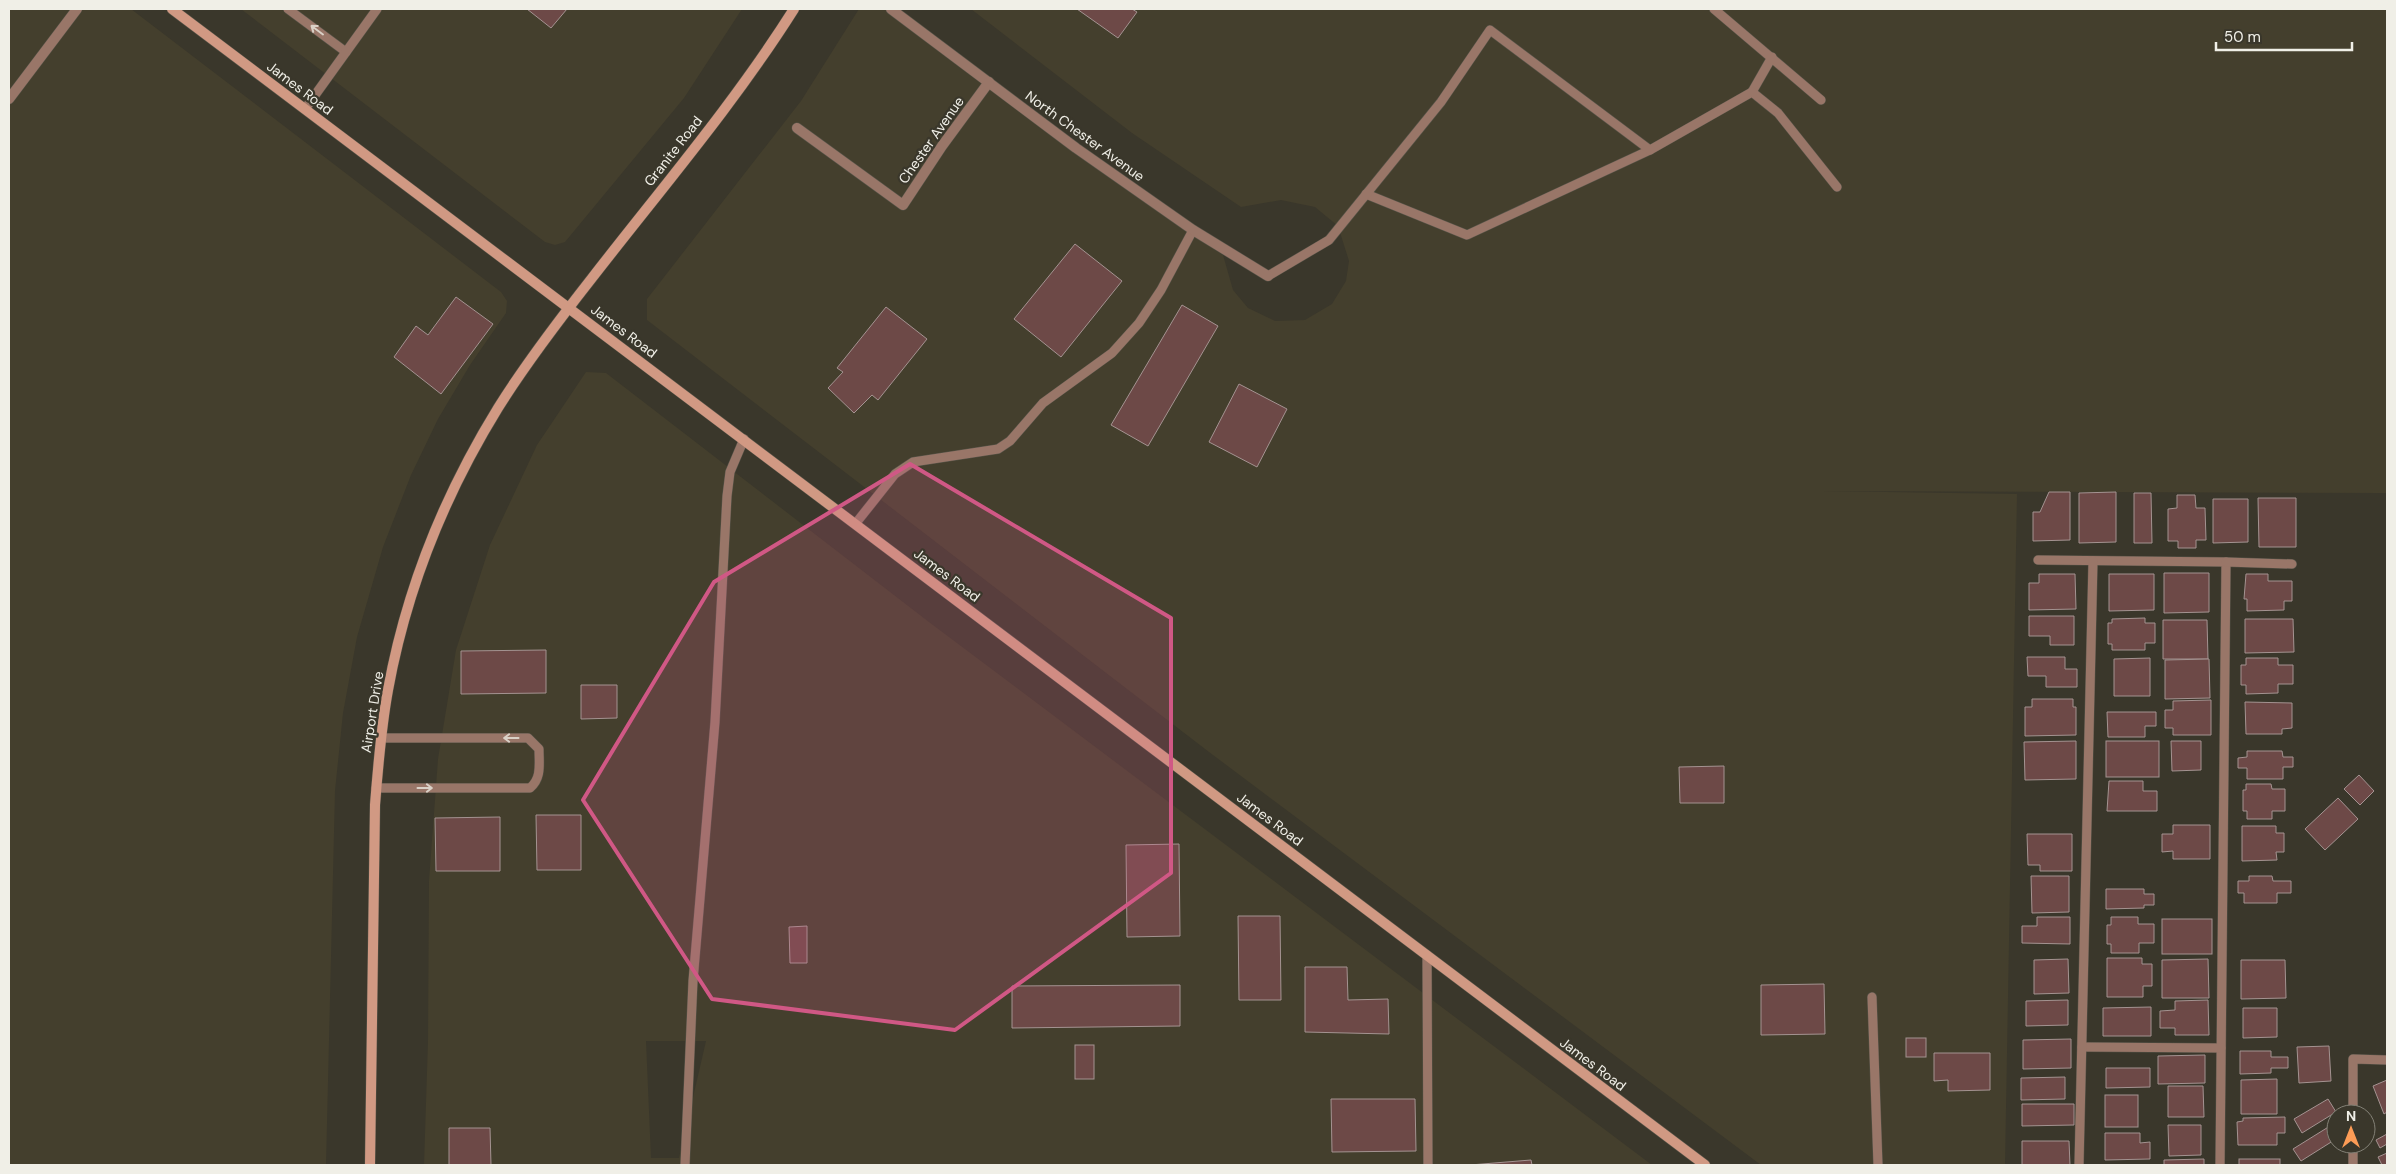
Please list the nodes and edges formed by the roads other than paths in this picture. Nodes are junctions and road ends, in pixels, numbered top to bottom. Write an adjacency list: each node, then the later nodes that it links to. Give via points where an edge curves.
1 (77, 9): 12 (street)
2 (172, 9): 14 (main road, James Road)
3 (288, 9): 8 (lane, one-way to 3)
4 (377, 9): 8 (lane)
5 (794, 9): 21 (main road, Granite Road, via 733,98)
6 (891, 9): 10 (street, North Chester Avenue)
7 (1714, 9): 9 (lane)
8 (346, 52): 14 (lane)
9 (1772, 57): 11 (lane); 13 (lane)
10 (989, 82): 15 (street, Chester Avenue, via 903,205); 19 (street, North Chester Avenue)
11 (1752, 92): 16 (lane); 17 (lane, via 1778,113)
12 (9, 99)
13 (1821, 100)
14 (305, 109): 21 (main road, James Road)
15 (797, 128)
16 (1650, 150): 18 (lane, via 1467,235); 18 (lane, via 1490,30 1441,102)
17 (1837, 187)
18 (1366, 194): 20 (lane, via 1329,240)
19 (1192, 230): 20 (street, North Chester Avenue); 23 (lane, via 1139,324 1112,353 1043,403 1010,441 998,449 914,462 896,474)
20 (1268, 276)
21 (569, 307): 22 (main road, James Road); 28 (main road, Airport Drive, via 498,408 469,458 438,523 401,633)
22 (744, 439): 23 (main road, James Road); 37 (lane, via 730,472 727,496 715,722 693,981)
23 (856, 523): 30 (main road, James Road)
24 (2038, 560): 25 (lane)
25 (2093, 561): 26 (lane); 32 (lane)
26 (2226, 562): 27 (lane); 33 (lane)
27 (2292, 564)
28 (381, 738): 29 (main road, Airport Drive); 29 (lane, one-way to 28, via 530,788 539,776 539,749 528,738)
29 (376, 788): 36 (main road, Airport Drive)
30 (1427, 955): 38 (lane); 39 (main road, James Road)
31 (1872, 997): 40 (lane)
32 (2082, 1047): 33 (lane); 41 (lane)
33 (2221, 1048): 42 (lane)
34 (2387, 1060): 35 (lane, via 2353,1059)
35 (2353, 1104)
36 (370, 1165)
37 (685, 1165)
38 (1428, 1165)
39 (1704, 1165)
40 (1878, 1165)
41 (2079, 1165)
42 (2220, 1165)

